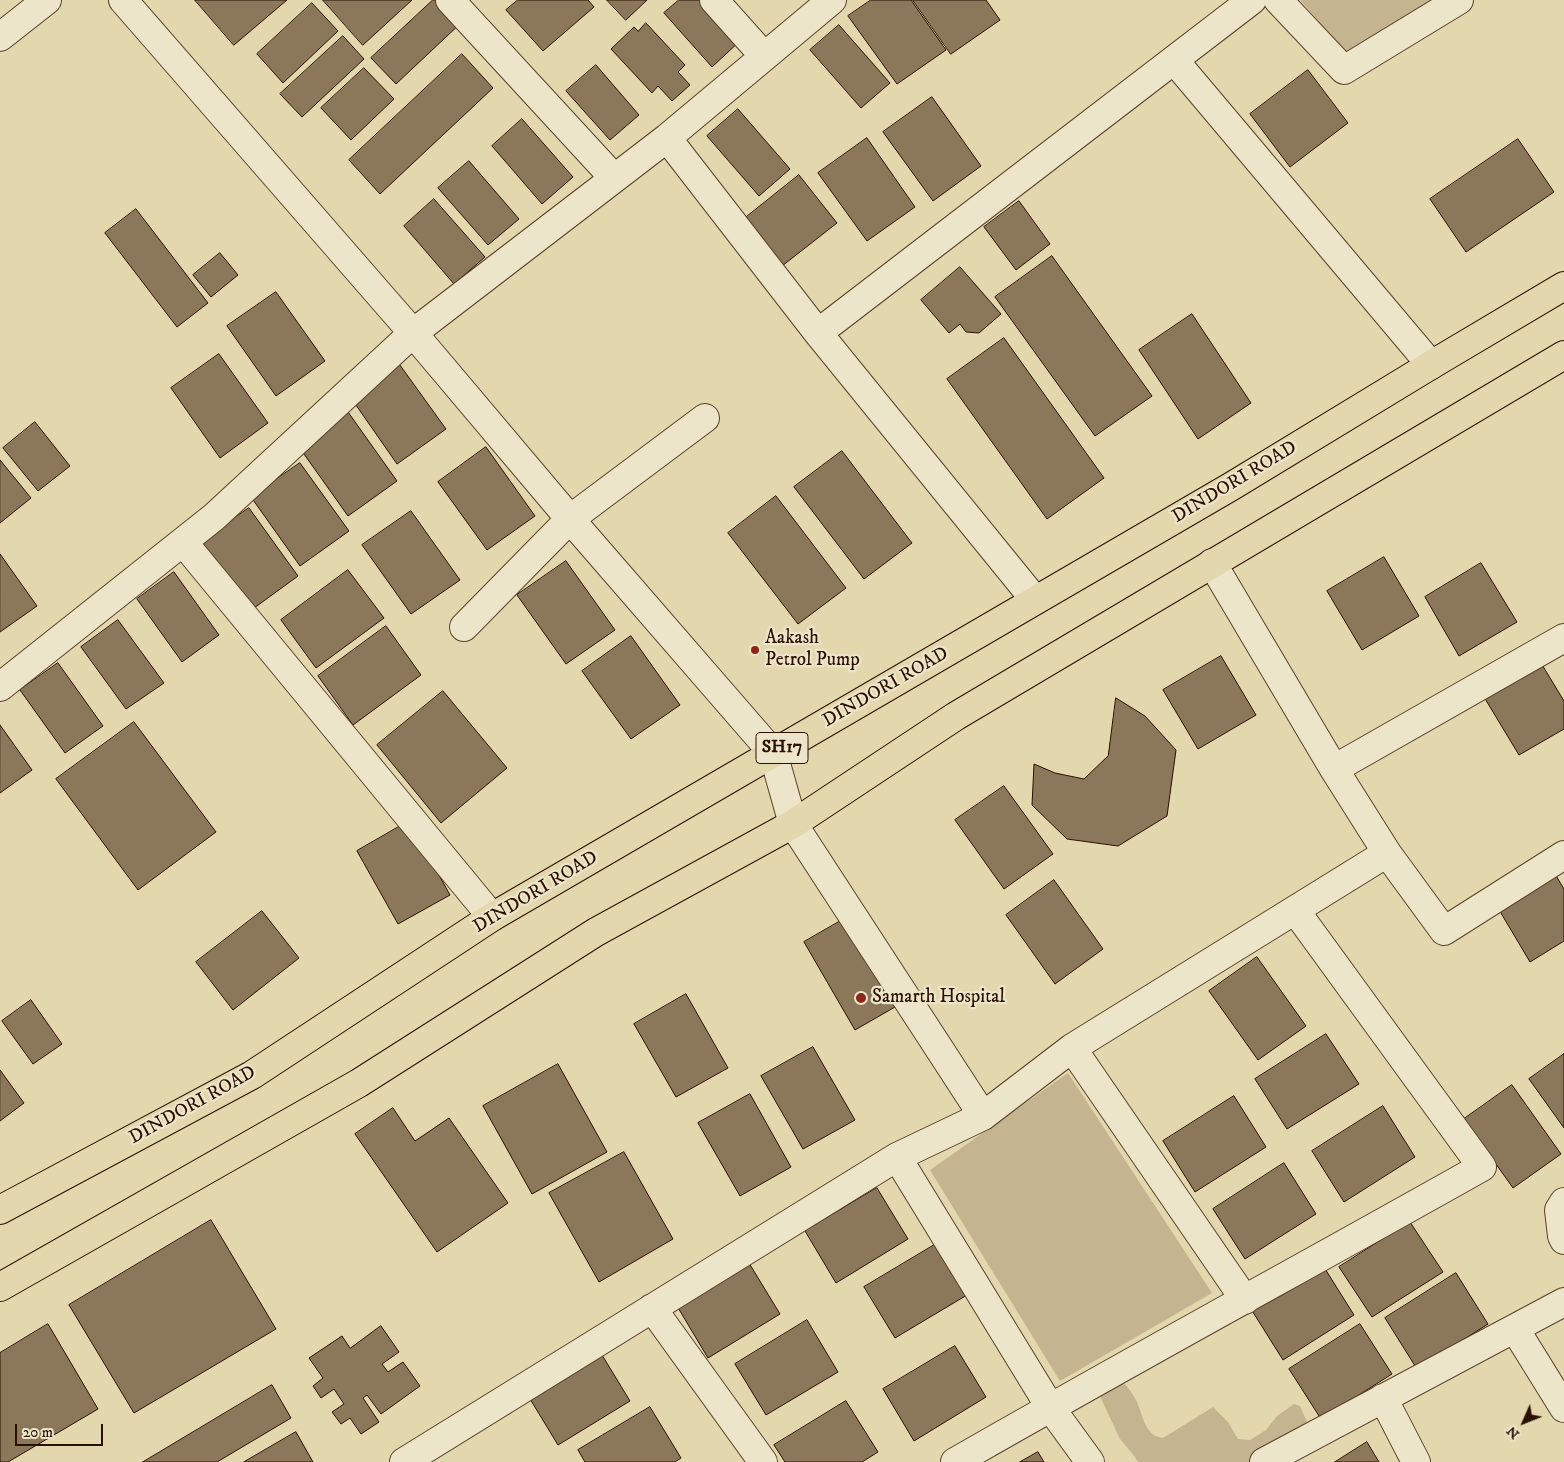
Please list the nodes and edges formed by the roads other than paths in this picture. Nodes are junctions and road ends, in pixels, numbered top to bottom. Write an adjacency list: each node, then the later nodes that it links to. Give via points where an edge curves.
1 (47, 0): 9 (street)
2 (123, 0): 15 (street)
3 (450, 0): 13 (street)
4 (714, 0): 10 (street)
5 (832, 0): 10 (street)
6 (1252, 0): 11 (street)
7 (1278, 0): 8 (street, via 1344,70)
8 (1459, 0)
9 (0, 37)
10 (764, 56): 12 (street)
11 (1174, 60): 16 (street); 18 (street)
12 (667, 138): 13 (street); 16 (street)
13 (614, 178): 15 (street)
14 (1564, 286): 18 (main road, DINDORI ROAD / SH17)
15 (413, 333): 20 (street); 21 (street)
16 (818, 334): 23 (street)
17 (1564, 355): 22 (main road)
18 (1431, 364): 23 (main road, DINDORI ROAD / SH17, via 1232,486)
19 (705, 418): 20 (street)
20 (570, 520): 24 (street); 27 (street)
21 (183, 542): 26 (street); 33 (street)
22 (1212, 564): 28 (street); 29 (main road, via 956,716)
23 (1036, 600): 27 (main road, DINDORI ROAD / SH17)
24 (464, 627)
25 (1564, 638): 28 (street)
26 (0, 687)
27 (773, 754): 29 (street); 33 (main road, DINDORI ROAD / SH17)
28 (1334, 769): 30 (street)
29 (794, 824): 35 (street); 40 (main road, via 596,932 359,1083)
30 (1387, 853): 31 (street, via 1444,931); 32 (street)
31 (1564, 855)
32 (1295, 910): 34 (street); 41 (street, via 1482,1167)
33 (492, 918): 38 (main road, DINDORI ROAD / SH17, via 252,1075)
34 (1072, 1048): 35 (street); 41 (street)
35 (983, 1116): 36 (street)
36 (897, 1157): 43 (street); 46 (street)
37 (1564, 1202): 39 (street, via 1559,1210)
38 (0, 1210)
39 (1564, 1240)
40 (0, 1287)
41 (1245, 1300): 46 (street)
42 (1564, 1302): 44 (street)
43 (652, 1308): 48 (street); 49 (street)
44 (1515, 1329): 45 (street); 47 (street)
45 (1383, 1398): 52 (street); 53 (street)
46 (1050, 1407): 50 (street); 51 (street)
47 (1564, 1408)
48 (404, 1462)
49 (763, 1462)
50 (954, 1462)
51 (1090, 1462)
52 (1264, 1462)
53 (1416, 1462)

